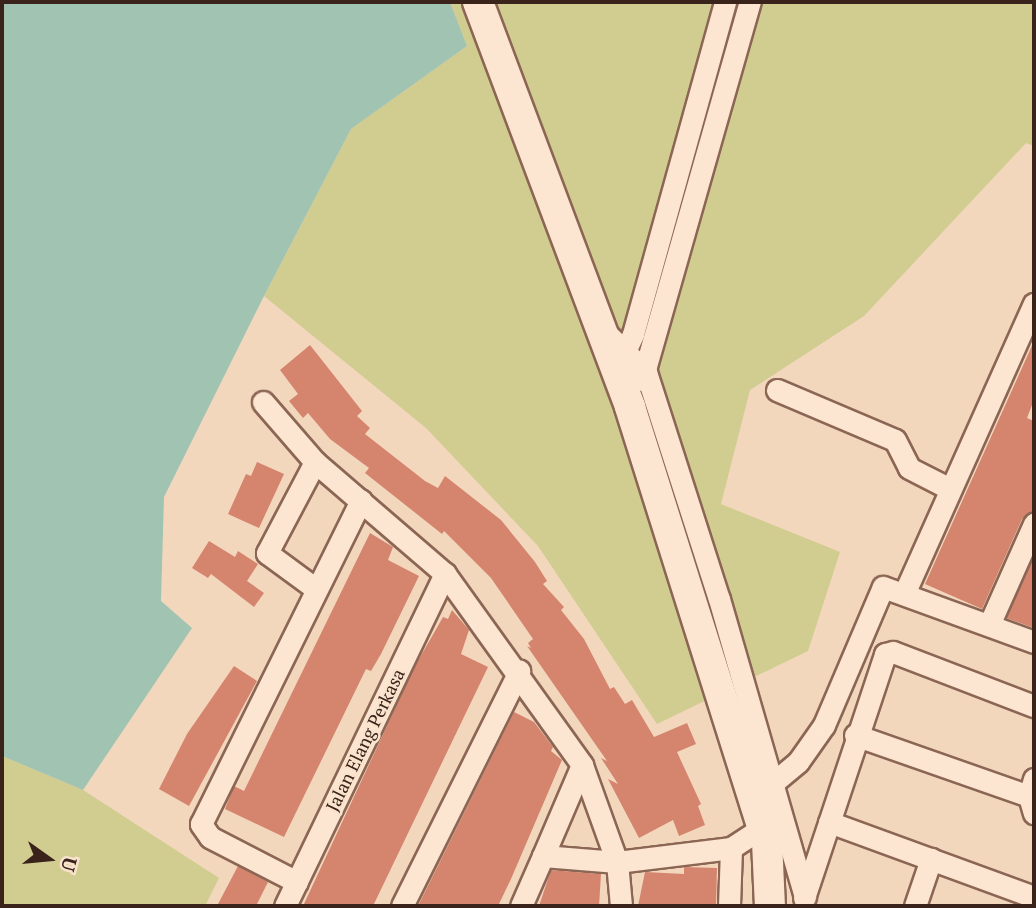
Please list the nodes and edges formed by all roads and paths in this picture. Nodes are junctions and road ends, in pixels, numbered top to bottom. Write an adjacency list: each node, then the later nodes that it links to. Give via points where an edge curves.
1 (478, 2): 7 (street, via 603,330)
2 (724, 2): 4 (street)
3 (750, 2): 5 (street)
4 (705, 71): 5 (street); 7 (street)
5 (727, 77): 8 (street)
6 (1034, 304): 13 (street)
7 (622, 359): 8 (street); 11 (street)
8 (646, 372): 11 (street); 25 (street, via 691,508)
9 (777, 390): 13 (street, via 895,440 909,468)
10 (263, 402): 12 (street)
11 (630, 407): 25 (street)
12 (315, 462): 14 (street); 17 (street, via 267,554)
13 (950, 489): 18 (street)
14 (361, 500): 16 (street); 17 (street)
15 (1034, 524): 19 (street)
16 (445, 574): 21 (street); 33 (street, Jalan Elang Perkasa)
17 (316, 589): 33 (street, via 201,824 210,837)
18 (904, 594): 19 (street); 25 (street, via 883,587 824,725)
19 (989, 625): 20 (street)
20 (1034, 642)
21 (519, 671): 24 (street); 37 (street)
22 (1034, 706): 23 (street, via 888,652)
23 (855, 736): 26 (street); 28 (street)
24 (582, 765): 30 (street); 32 (street)
25 (762, 792): 27 (street)
26 (1033, 796)
27 (772, 822): 29 (street); 35 (street); 41 (street)
28 (829, 822): 31 (street); 35 (street)
29 (731, 848): 32 (street); 40 (street)
30 (542, 856): 32 (street); 38 (street)
31 (931, 859): 34 (street); 42 (street)
32 (617, 862): 39 (street)
33 (297, 882): 36 (street, Jalan Elang Perkasa)
34 (1034, 897)
35 (803, 902)
36 (285, 906)
37 (402, 906)
38 (521, 906)
39 (621, 906)
40 (729, 906)
41 (770, 906)
42 (915, 906)

